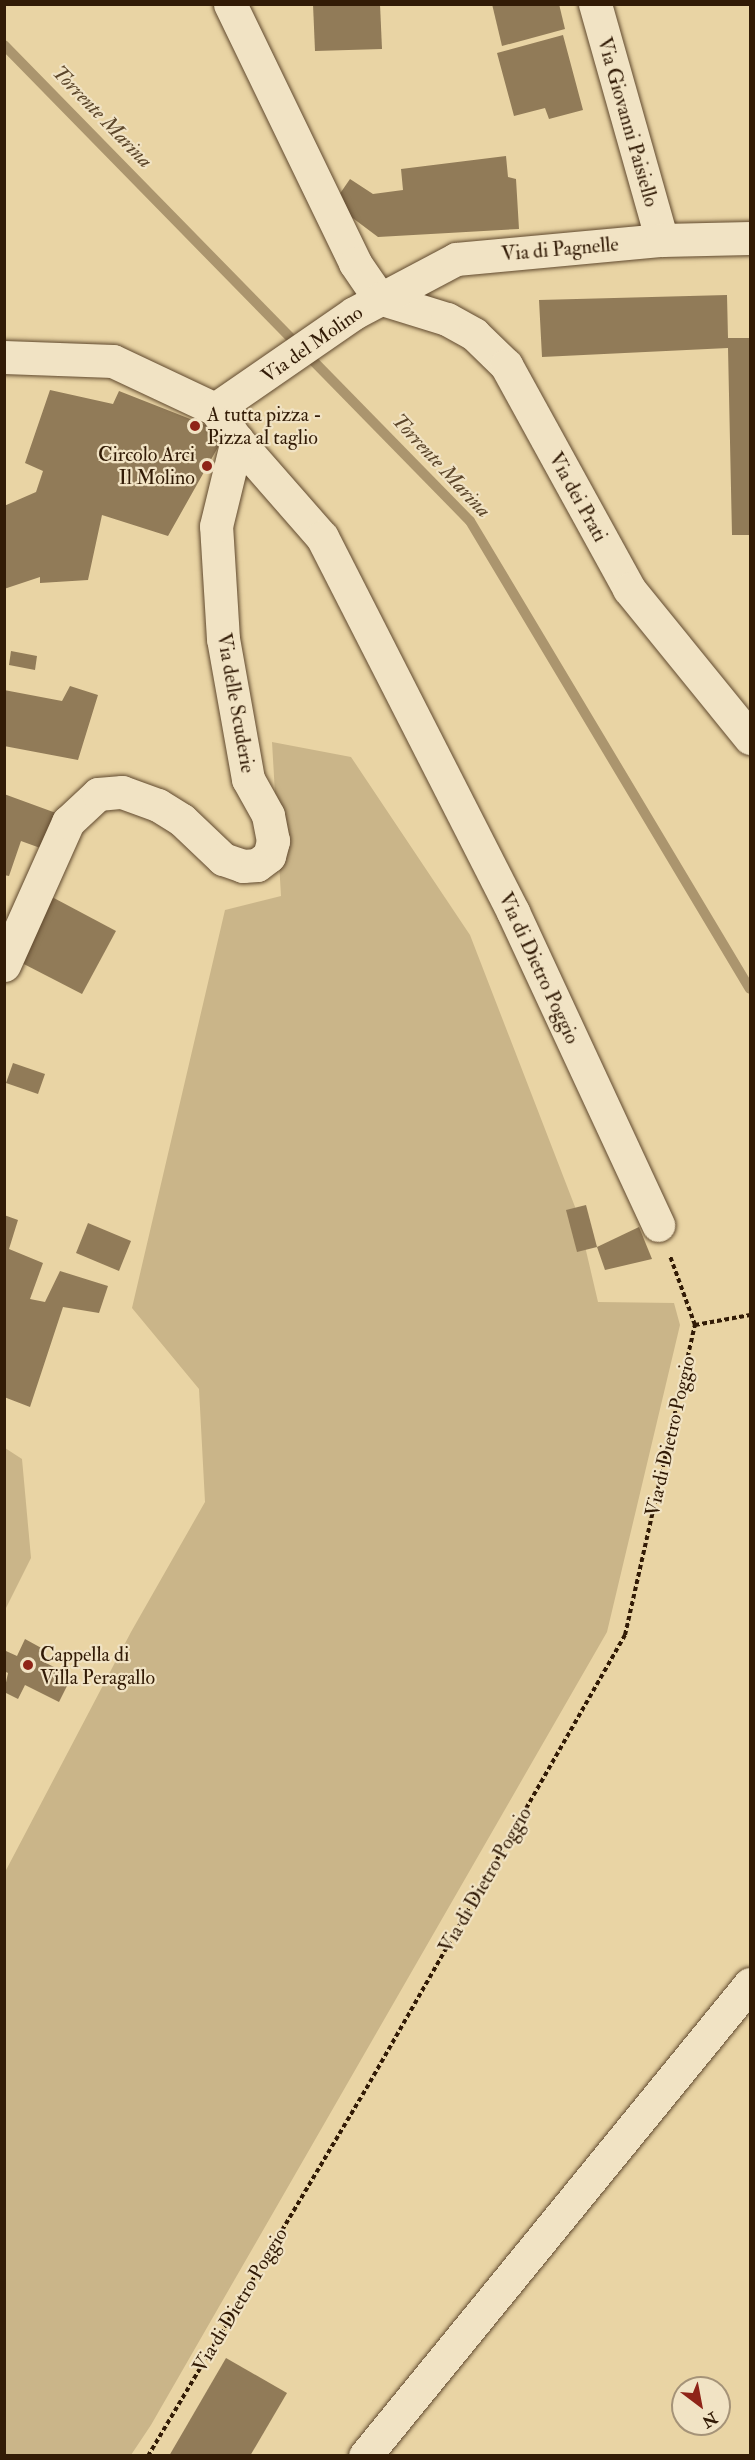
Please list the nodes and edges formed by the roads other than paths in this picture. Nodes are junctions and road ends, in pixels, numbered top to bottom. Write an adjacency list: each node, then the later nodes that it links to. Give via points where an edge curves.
1 (230, 4): 5 (street, Via del Molino, via 355,263)
2 (595, 4): 4 (street, Via Giovanni Paisiello)
3 (750, 238): 4 (street, Via di Pagnelle)
4 (662, 240): 5 (street, Via di Pagnelle, via 456,259)
5 (367, 306): 7 (street, Via del Molino); 9 (street, Via dei Prati, via 447,319 474,334 506,365 629,589)
6 (4, 357): 7 (street, via 113,361)
7 (229, 401): 8 (street, Via di Dietro Poggio)
8 (237, 440): 10 (street, Via delle Scuderie, via 216,526 223,639 248,778 268,815 273,842 269,856 257,866 223,859 182,819 158,805 123,792 98,794 68,822); 11 (street, Via di Dietro Poggio, via 322,537 508,902)
9 (750, 738)
10 (4, 965)
11 (658, 1225)
12 (750, 1984): 13 (street)
13 (364, 2456)

